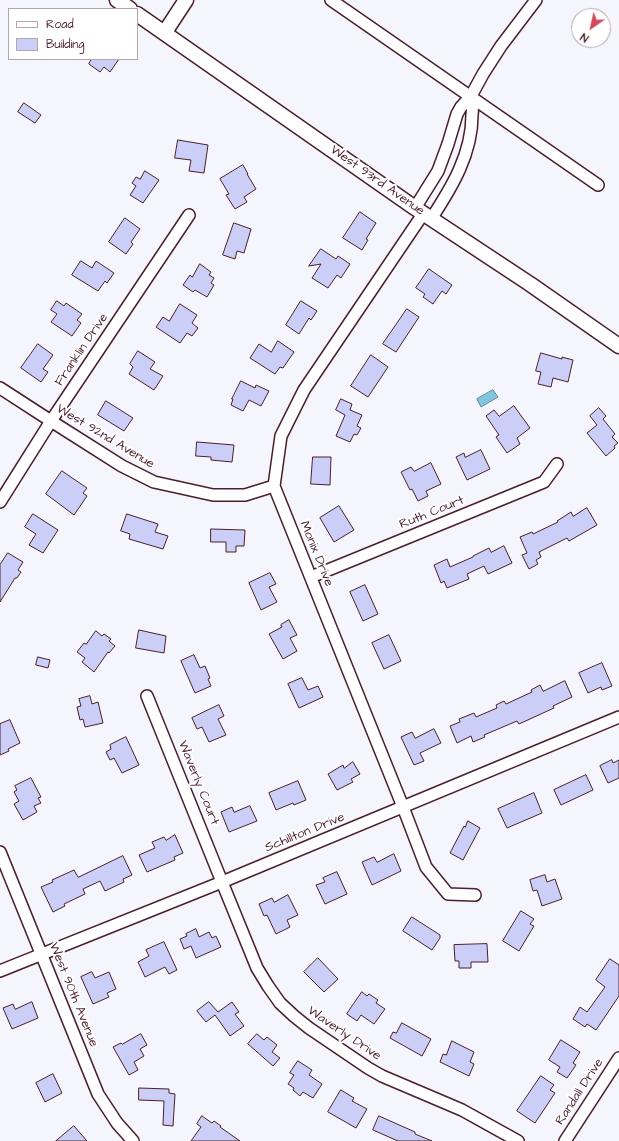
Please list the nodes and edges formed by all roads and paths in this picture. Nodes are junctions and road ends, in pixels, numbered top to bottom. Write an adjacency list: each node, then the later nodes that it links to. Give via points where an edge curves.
1 (117, 0): 5 (street)
2 (186, 0): 7 (street)
3 (331, 0): 8 (street)
4 (536, 0): 8 (street, via 501,46)
5 (129, 8)
6 (138, 15): 7 (street, West 93rd Avenue)
7 (165, 32): 10 (street, West 93rd Avenue)
8 (472, 96): 9 (street); 10 (street, via 457,114); 10 (street, via 471,128 457,177 448,194)
9 (598, 185)
10 (423, 214): 12 (street, West 93rd Avenue); 16 (street, via 304,390 281,436)
11 (189, 215): 14 (street, Franklin Drive)
12 (619, 346)
13 (0, 388): 14 (street, West 92nd Avenue)
14 (51, 421): 16 (street, West 92nd Avenue, via 122,466 154,482 213,495 245,495); 17 (street, Franklin Drive)
15 (557, 464): 18 (street, Ruth Court, via 544,482)
16 (274, 486): 18 (street, Monix Drive)
17 (0, 502)
18 (311, 577): 21 (street, Monix Drive)
19 (147, 696): 23 (street, Waverly Court)
20 (619, 717): 21 (street, Schillton Drive)
21 (403, 807): 23 (street, Schillton Drive); 24 (street, Monix Drive, via 426,867 448,894)
22 (0, 852): 25 (street, West 90th Avenue)
23 (222, 882): 25 (street, Schillton Drive); 29 (street, Waverly Drive, via 262,977 280,1003 300,1022 382,1076 462,1110)
24 (475, 895)
25 (42, 954): 26 (street, Schillton Drive); 28 (street, West 90th Avenue, via 98,1094 116,1123)
26 (0, 971)
27 (619, 1058): 30 (street, Randall Drive)
28 (133, 1141)
29 (518, 1141)
30 (565, 1141)

